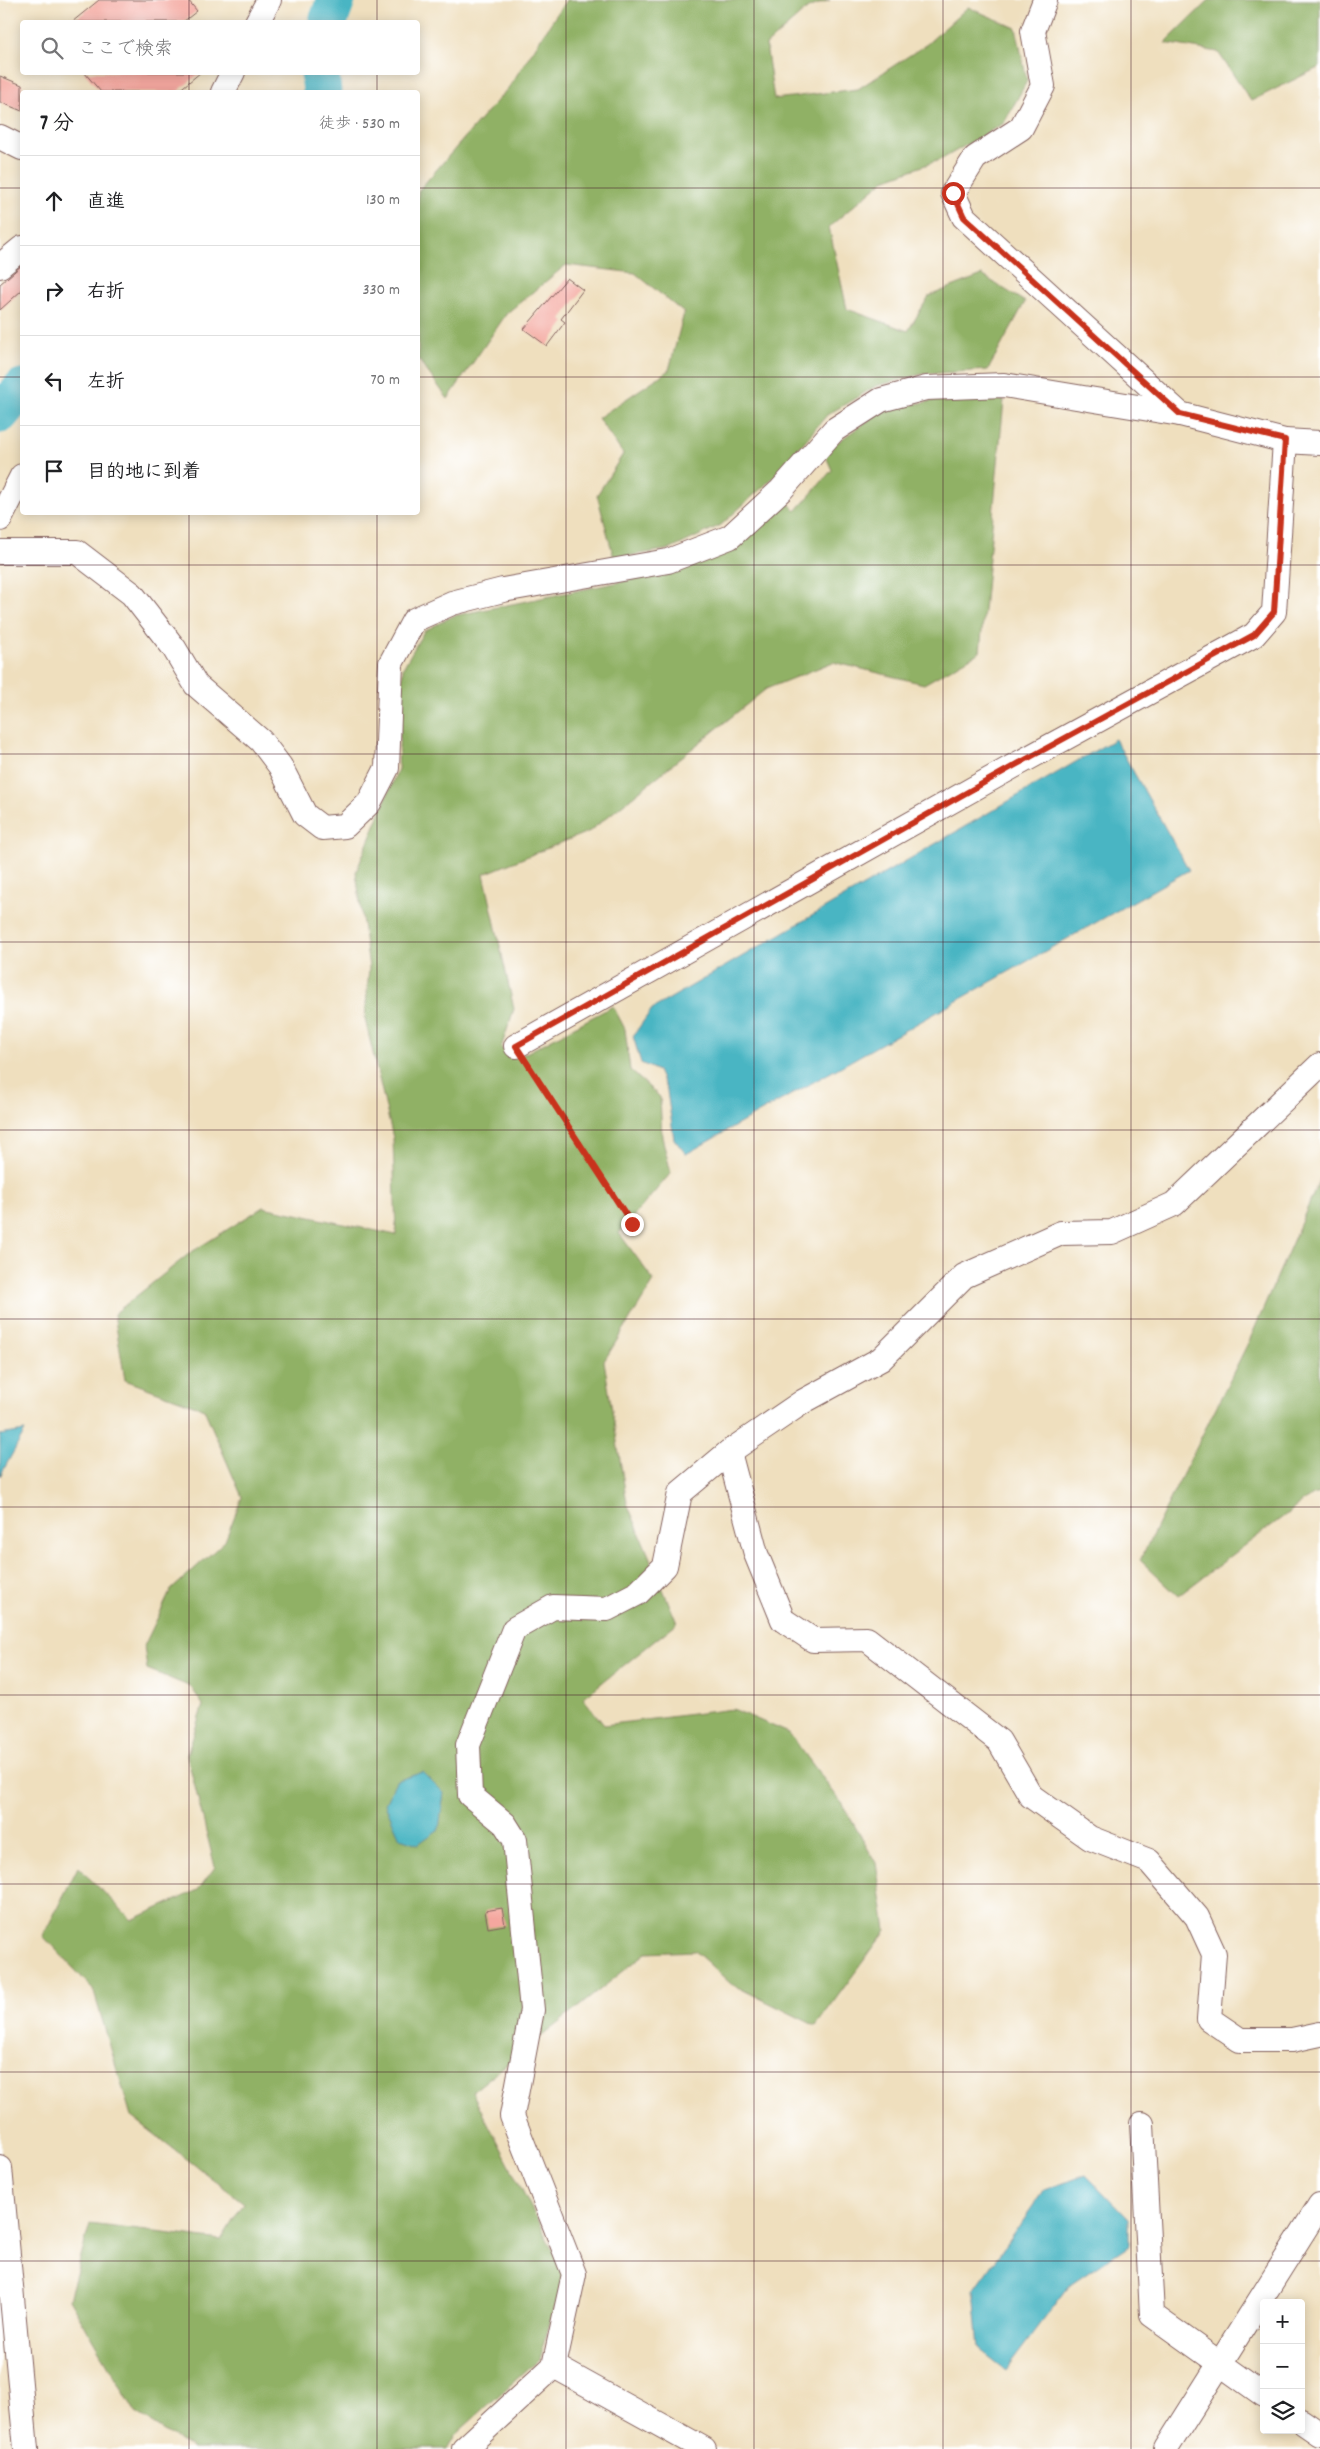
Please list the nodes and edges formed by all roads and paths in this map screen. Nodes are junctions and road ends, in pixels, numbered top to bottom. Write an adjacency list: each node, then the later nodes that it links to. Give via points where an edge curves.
1 (268, 0): 3 (street)
2 (1045, 0): 10 (street, via 1033,30 1043,86 1021,128 975,158 953,193 964,217)
3 (258, 20)
4 (232, 75): 5 (street)
5 (224, 90)
6 (0, 137): 7 (street)
7 (20, 147)
8 (20, 250): 9 (street)
9 (0, 266)
10 (1180, 414): 11 (street); 15 (street, via 1004,385 926,388 881,400 834,430 781,490 730,537 668,561 503,590 452,603 414,620 391,663 387,768 369,803 345,826 330,828 322,828 304,815 280,766 261,741 196,685 174,648 132,594 77,552)
11 (1285, 440): 12 (street); 16 (street, via 1274,612 1254,635)
12 (1320, 443)
13 (20, 480): 14 (street)
14 (0, 519)
15 (0, 552)
16 (516, 1046): 18 (path)
17 (1320, 1064): 19 (street, via 1174,1204 1112,1232 1061,1233 964,1276 881,1359 804,1401)
18 (632, 1224)
19 (729, 1452): 20 (street, via 756,1554 783,1620 813,1640 867,1639 999,1741 1032,1796 1090,1838 1149,1861 1197,1917 1214,1954 1210,2019 1240,2040 1292,2040); 25 (street, via 680,1493 665,1566 638,1593 607,1609 553,1607 514,1629 468,1745 470,1795 505,1824 517,1850 532,2010 512,2116 574,2274)
20 (1320, 2034)
21 (1142, 2124): 24 (street, via 1152,2315)
22 (0, 2168): 29 (street)
23 (1320, 2205): 24 (street)
24 (1219, 2364): 26 (street); 32 (street)
25 (554, 2366): 30 (street); 31 (street)
26 (1260, 2392)
27 (1305, 2424): 28 (street)
28 (1320, 2434)
29 (26, 2449)
30 (464, 2449)
31 (704, 2449)
32 (1166, 2449)

